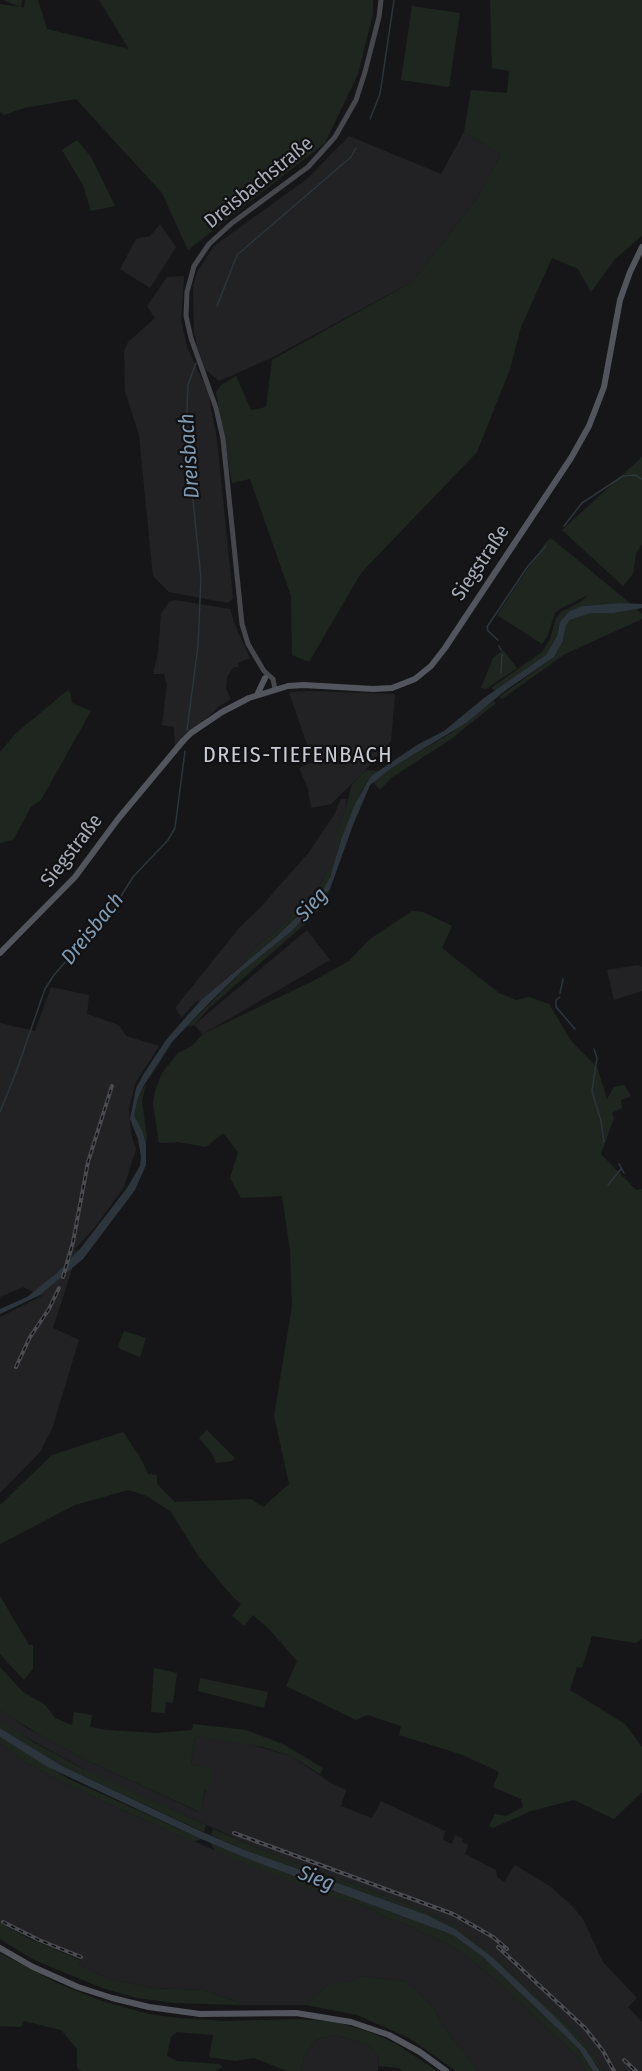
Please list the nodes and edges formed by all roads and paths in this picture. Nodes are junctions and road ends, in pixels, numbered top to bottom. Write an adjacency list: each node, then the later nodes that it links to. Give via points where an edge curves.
1 (381, 0): 3 (main road, Dreisbachstraße, via 356,100 335,137 308,167 209,244 188,286 189,331 223,439 242,624)
2 (642, 247): 4 (main road, Siegstraße, via 621,297 604,387 589,426 431,666 415,679 384,689 304,685)
3 (265, 675): 4 (main road, Dreisbachstraße); 5 (main road)
4 (275, 689): 5 (main road, Siegstraße)
5 (257, 695): 6 (main road, Siegstraße, via 228,708 199,728 162,766 67,887)
6 (1, 952)
7 (0, 1948): 8 (main road, via 94,1993 149,2007 207,2014 288,2012 369,2027 420,2052)
8 (446, 2071)

